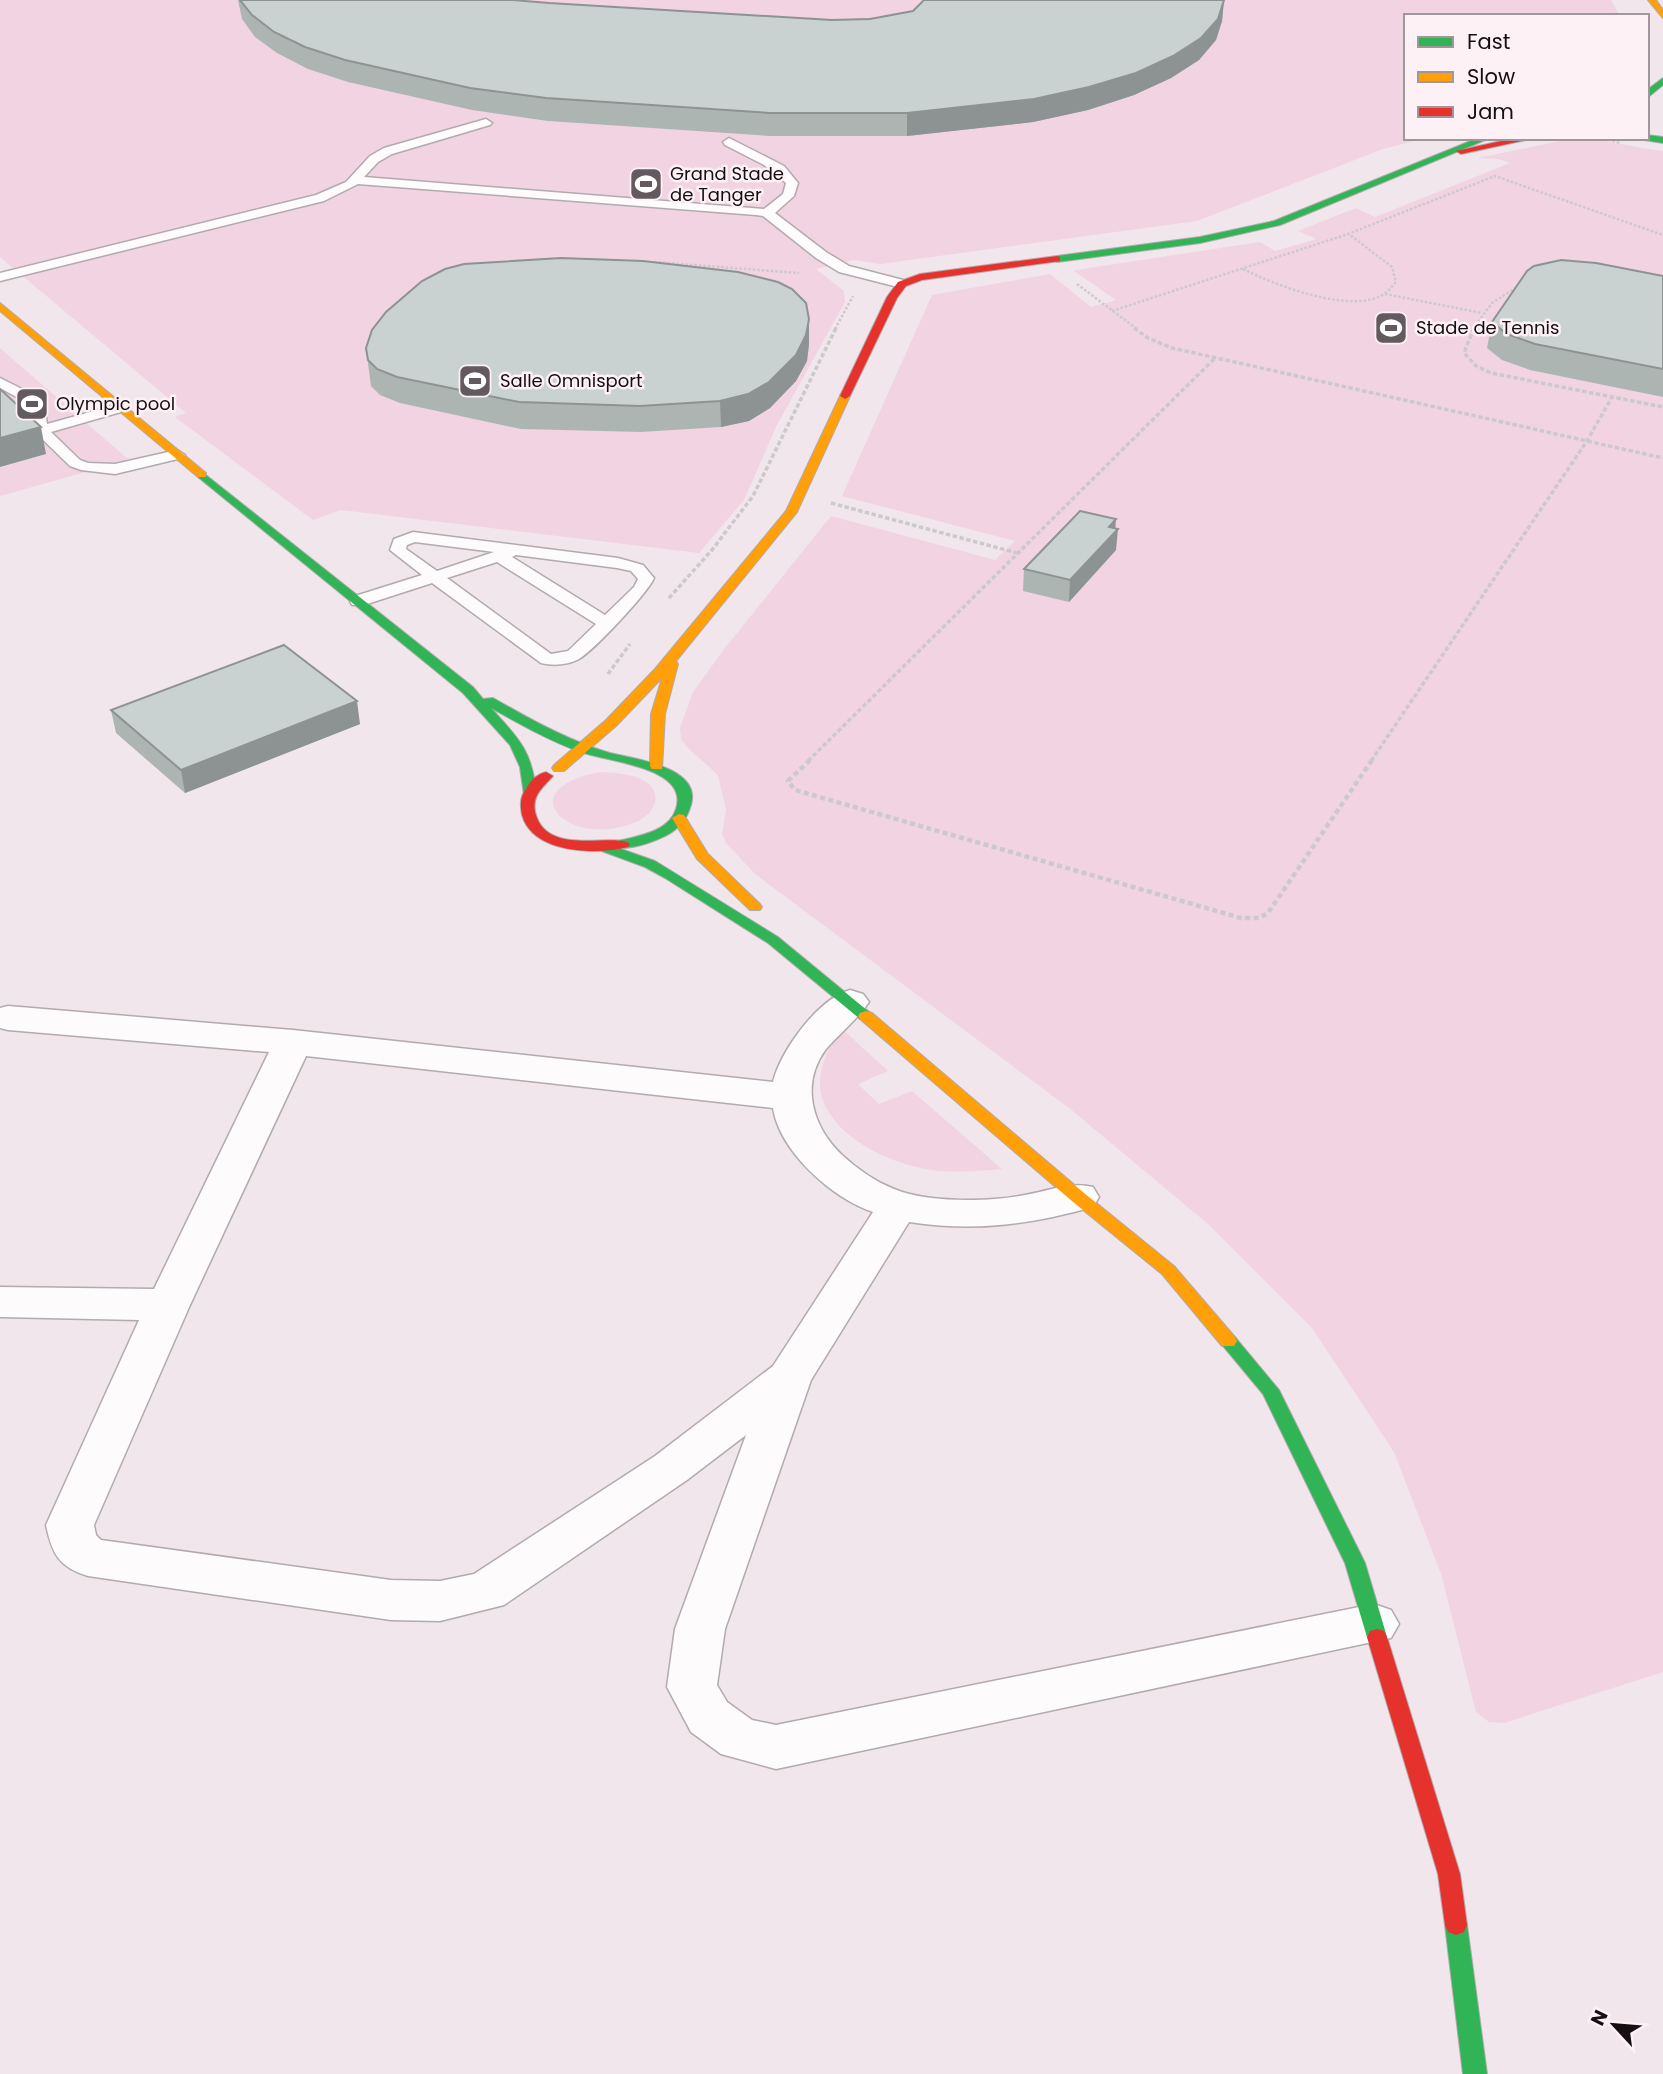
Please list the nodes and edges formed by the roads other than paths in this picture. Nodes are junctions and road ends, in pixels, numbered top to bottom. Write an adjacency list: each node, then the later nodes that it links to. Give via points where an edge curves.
1 (1651, 0): 2 (street)
2 (1663, 16)
3 (1663, 81): 4 (street)
4 (1649, 93)
5 (486, 123): 10 (lane, via 388,150)
6 (1481, 140): 9 (street)
7 (1519, 140): 9 (street)
8 (729, 142): 11 (lane, via 790,178 790,193)
9 (1455, 151): 13 (street, via 1250,230 920,277)
10 (356, 180): 11 (lane); 12 (lane, via 320,198)
11 (767, 213): 13 (lane, via 844,269)
12 (0, 277)
13 (902, 284): 24 (street, via 791,512)
14 (3, 312): 16 (street)
15 (0, 382): 17 (lane, via 33,400)
16 (122, 407): 17 (lane); 18 (street)
17 (41, 430): 18 (lane, via 67,458 86,467 131,467)
18 (177, 455): 22 (street)
19 (516, 551): 20 (lane); 21 (lane, via 421,537 400,542 398,550); 23 (lane, via 628,565 643,573 645,584)
20 (498, 556): 21 (lane); 23 (lane)
21 (435, 577): 22 (lane); 23 (lane, via 547,659 574,655)
22 (358, 601): 25 (street)
23 (607, 624)
24 (681, 647): 26 (street); 28 (street, via 659,704)
25 (468, 690): 26 (street); 30 (street, via 516,744 527,767)
26 (584, 748): 27 (street); 29 (street)
27 (608, 758): 28 (street); 29 (street)
28 (657, 766): 31 (street, via 684,789 686,804)
29 (559, 768): 30 (street)
30 (529, 792): 32 (street, via 525,807 530,821 543,834 564,843)
31 (680, 818): 32 (street, via 642,841); 33 (street, via 686,838 708,865 755,907)
32 (604, 847): 33 (street, via 670,875)
33 (773, 940): 34 (street)
34 (850, 1002): 37 (street, via 816,1036 795,1069); 38 (street)
35 (8, 1018): 36 (street)
36 (293, 1042): 37 (street); 41 (street)
37 (791, 1097): 39 (street, via 803,1135 830,1169 859,1189)
38 (1078, 1197): 39 (street, via 1009,1212); 43 (street, via 1168,1270 1270,1390 1355,1563)
39 (898, 1206): 42 (street)
40 (0, 1303): 41 (street)
41 (168, 1305): 42 (street, via 70,1525 74,1544 88,1557 391,1600 440,1601 487,1591 671,1468)
42 (789, 1378): 43 (street, via 700,1629 692,1687 709,1717 739,1740 776,1747)
43 (1374, 1624): 44 (street, via 1449,1874)
44 (1475, 2074)

